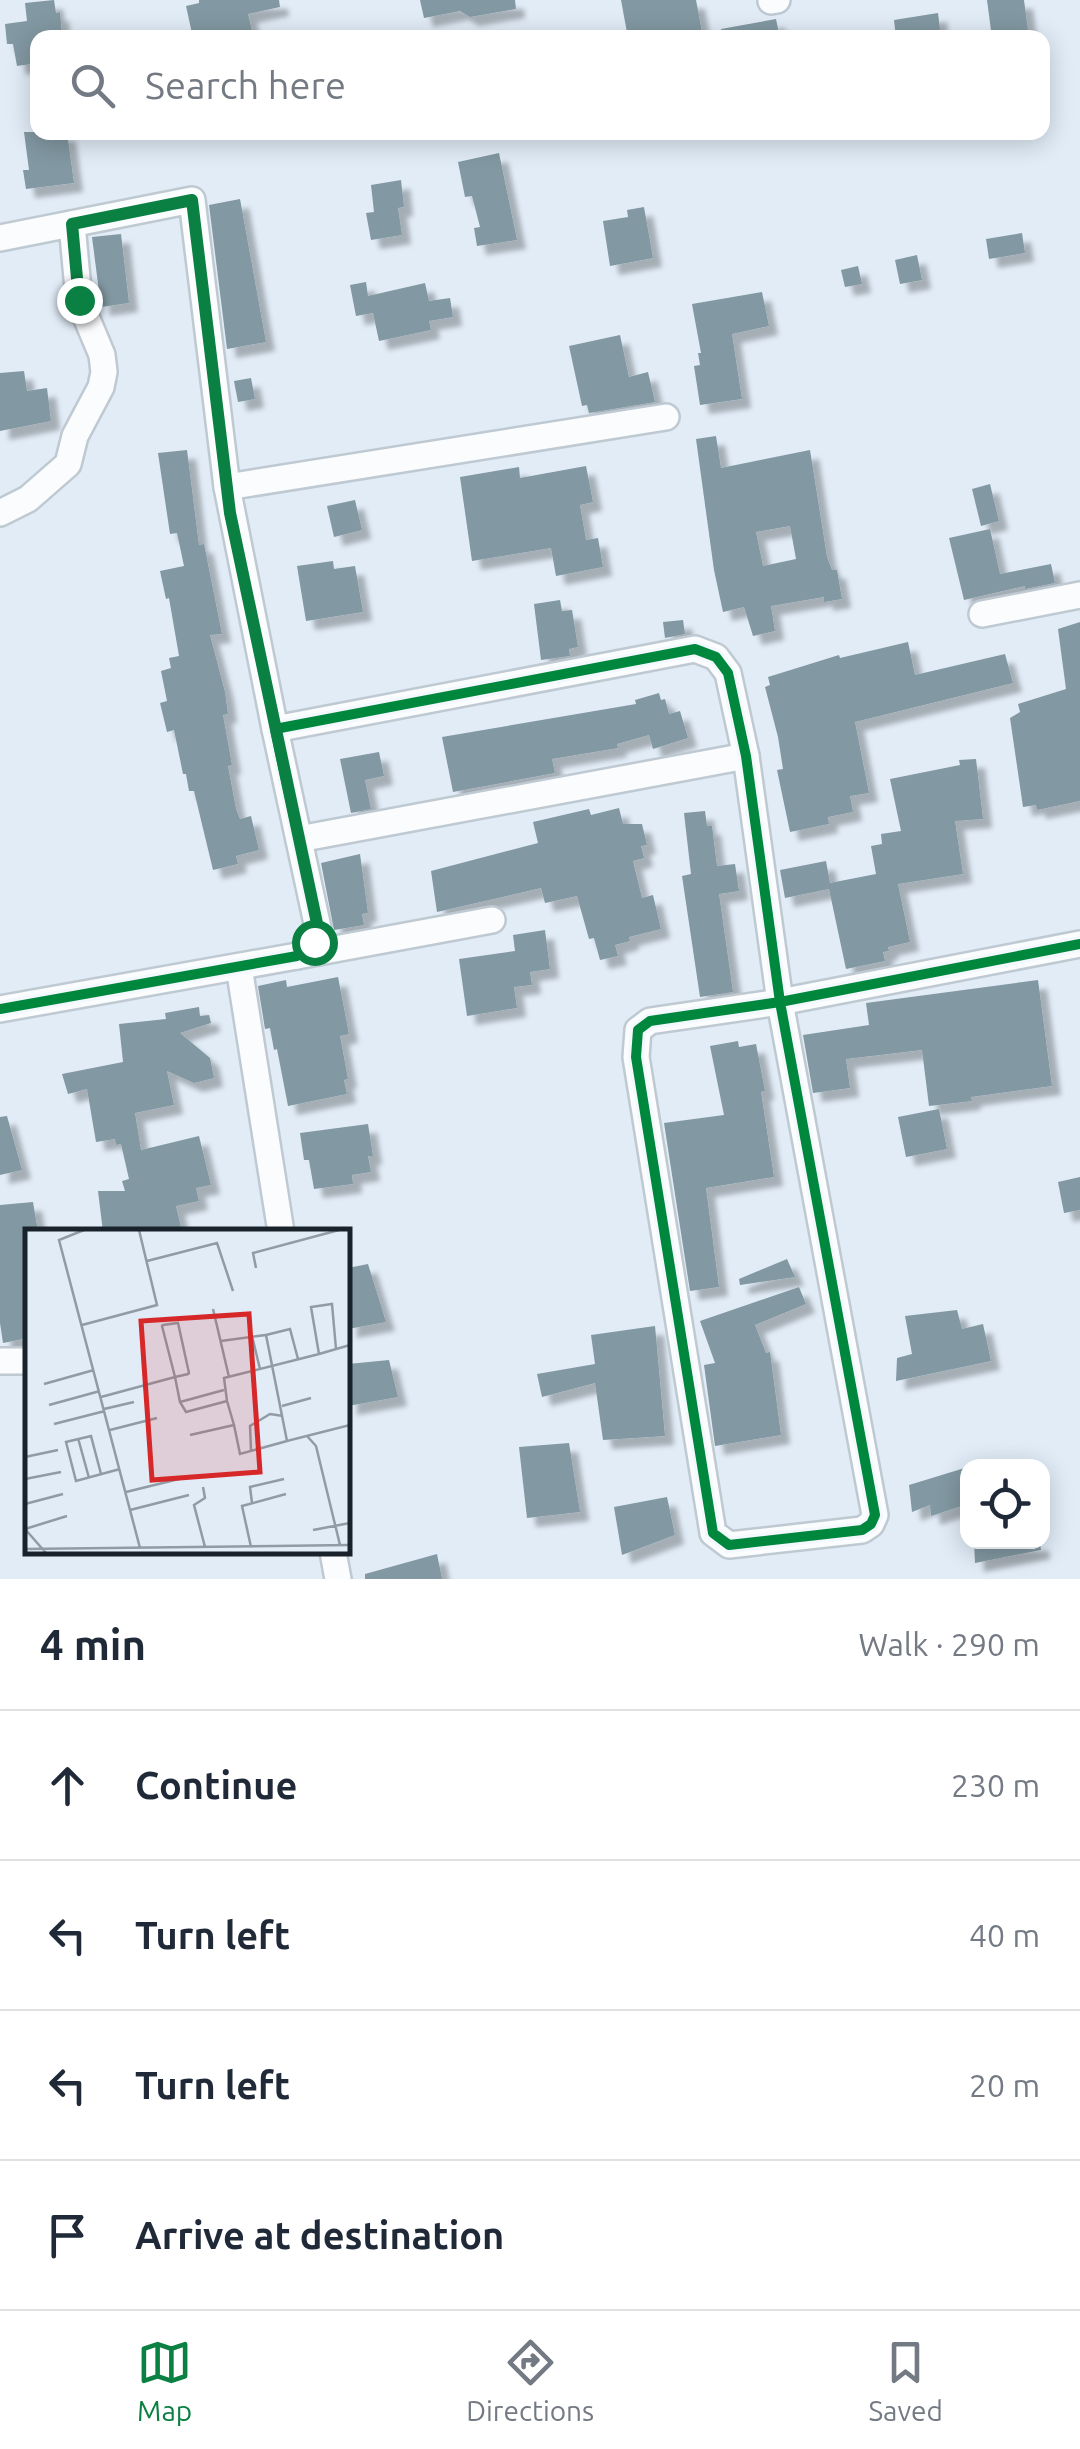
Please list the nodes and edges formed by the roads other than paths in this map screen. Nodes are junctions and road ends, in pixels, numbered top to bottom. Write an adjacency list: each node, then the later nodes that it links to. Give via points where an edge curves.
1 (72, 224): 2 (street); 4 (street, via 192,200); 5 (street, via 79,300 102,355 101,386 68,464 28,500)
2 (0, 238)
3 (666, 417): 4 (street)
4 (227, 487): 8 (street)
5 (0, 513)
6 (1080, 595): 7 (street)
7 (982, 614)
8 (275, 729): 9 (street, via 695,649 716,657 728,673); 10 (street)
9 (746, 756): 10 (street); 15 (street)
10 (299, 839): 13 (street, via 318,928 314,942)
11 (492, 920): 13 (street)
12 (1080, 944): 15 (street)
13 (297, 956): 14 (street)
14 (239, 967): 16 (street); 17 (street)
15 (780, 1002): 15 (street, via 650,1021 635,1039 713,1533 729,1545 862,1530 875,1515)
16 (0, 1010)
17 (280, 1229)
18 (333, 1554): 19 (street)
19 (338, 1579)

